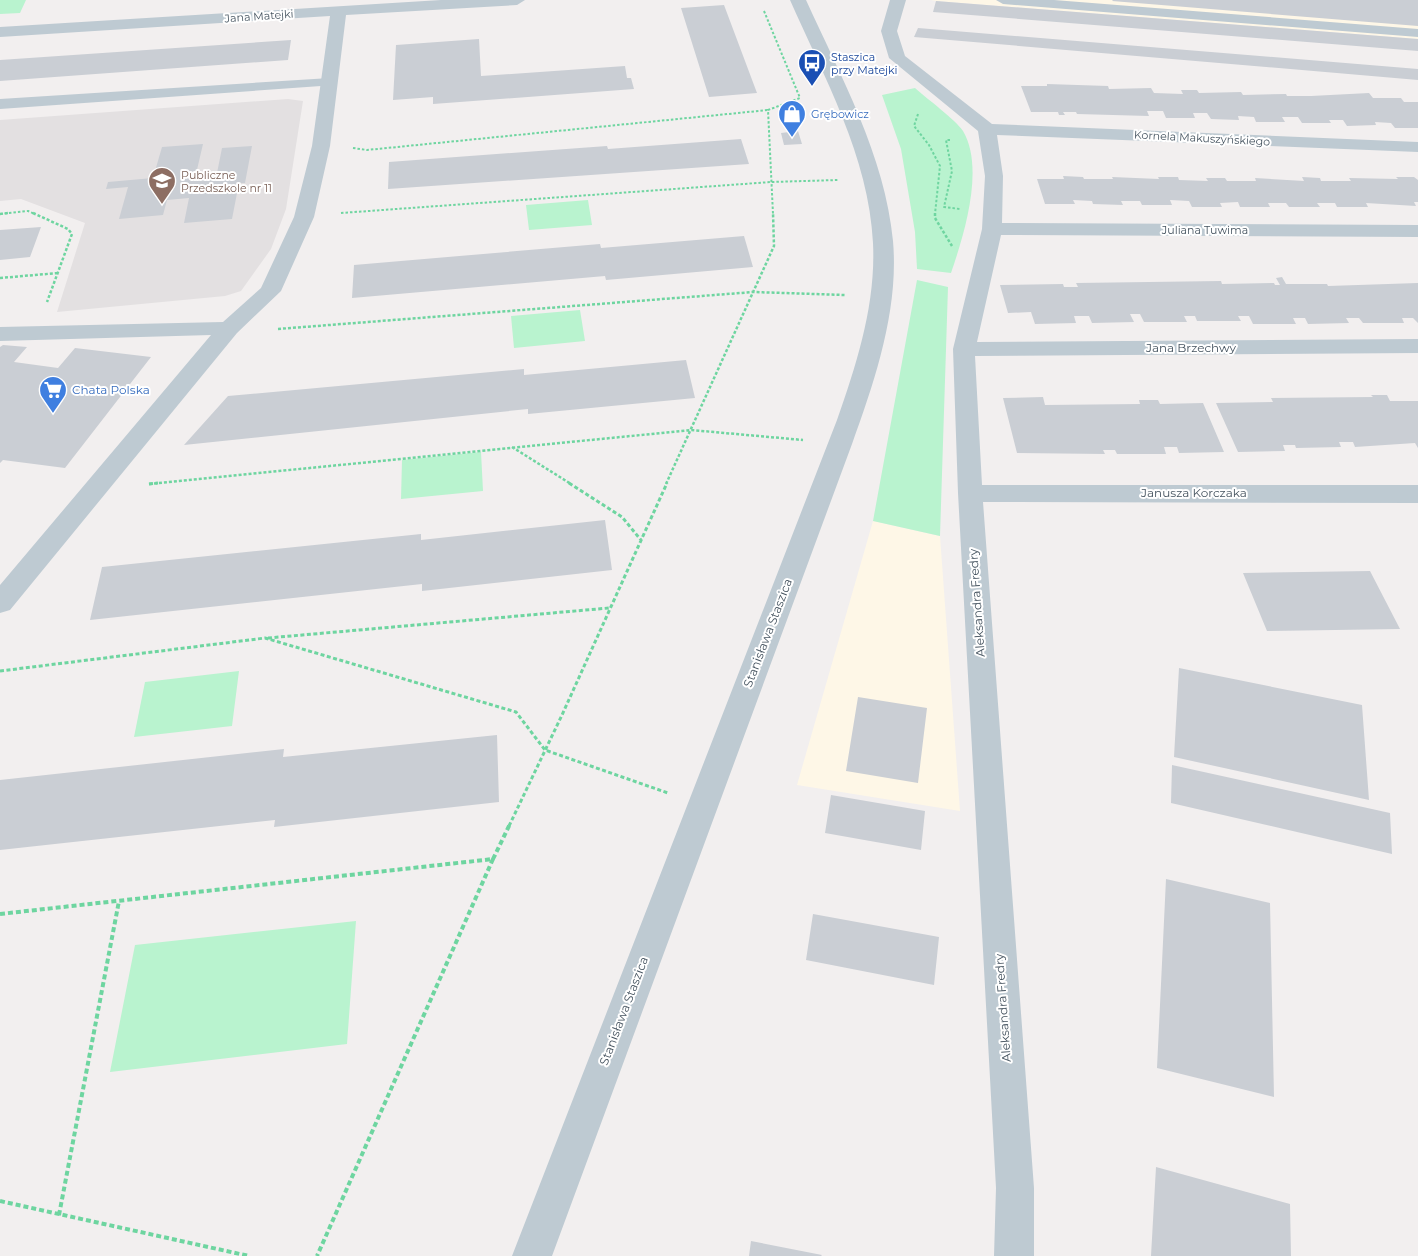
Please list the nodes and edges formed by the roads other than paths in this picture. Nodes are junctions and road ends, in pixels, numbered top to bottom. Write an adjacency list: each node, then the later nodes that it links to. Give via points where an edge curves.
1 (517, 0): 5 (street, Jana Matejki)
2 (798, 0): 21 (street, Stanisława Staszica, via 850,121 871,180 883,241 881,296 869,354 840,444)
3 (898, 0): 10 (street, via 889,31 897,58)
4 (1003, 0): 7 (lane)
5 (339, 11): 6 (street, Jana Matejki); 8 (street)
6 (0, 32)
7 (1418, 33)
8 (330, 82): 9 (lane); 14 (street, via 321,146 304,217 270,291)
9 (0, 104)
10 (987, 129): 11 (street, Kornela Makuszyńskiego); 12 (street, Aleksandra Fredry, via 994,176)
11 (1418, 148)
12 (992, 229): 13 (street, Juliana Tuwima); 17 (street, Aleksandra Fredry)
13 (1418, 231)
14 (229, 328): 15 (street); 20 (street)
15 (0, 334)
16 (1418, 346): 17 (street, Jana Brzechwy)
17 (964, 349): 18 (street, Aleksandra Fredry)
18 (970, 494): 19 (street, Janusza Korczaka); 22 (street, Aleksandra Fredry, via 1015,1188)
19 (1418, 494)
20 (0, 603)
21 (532, 1256)
22 (1014, 1256)

